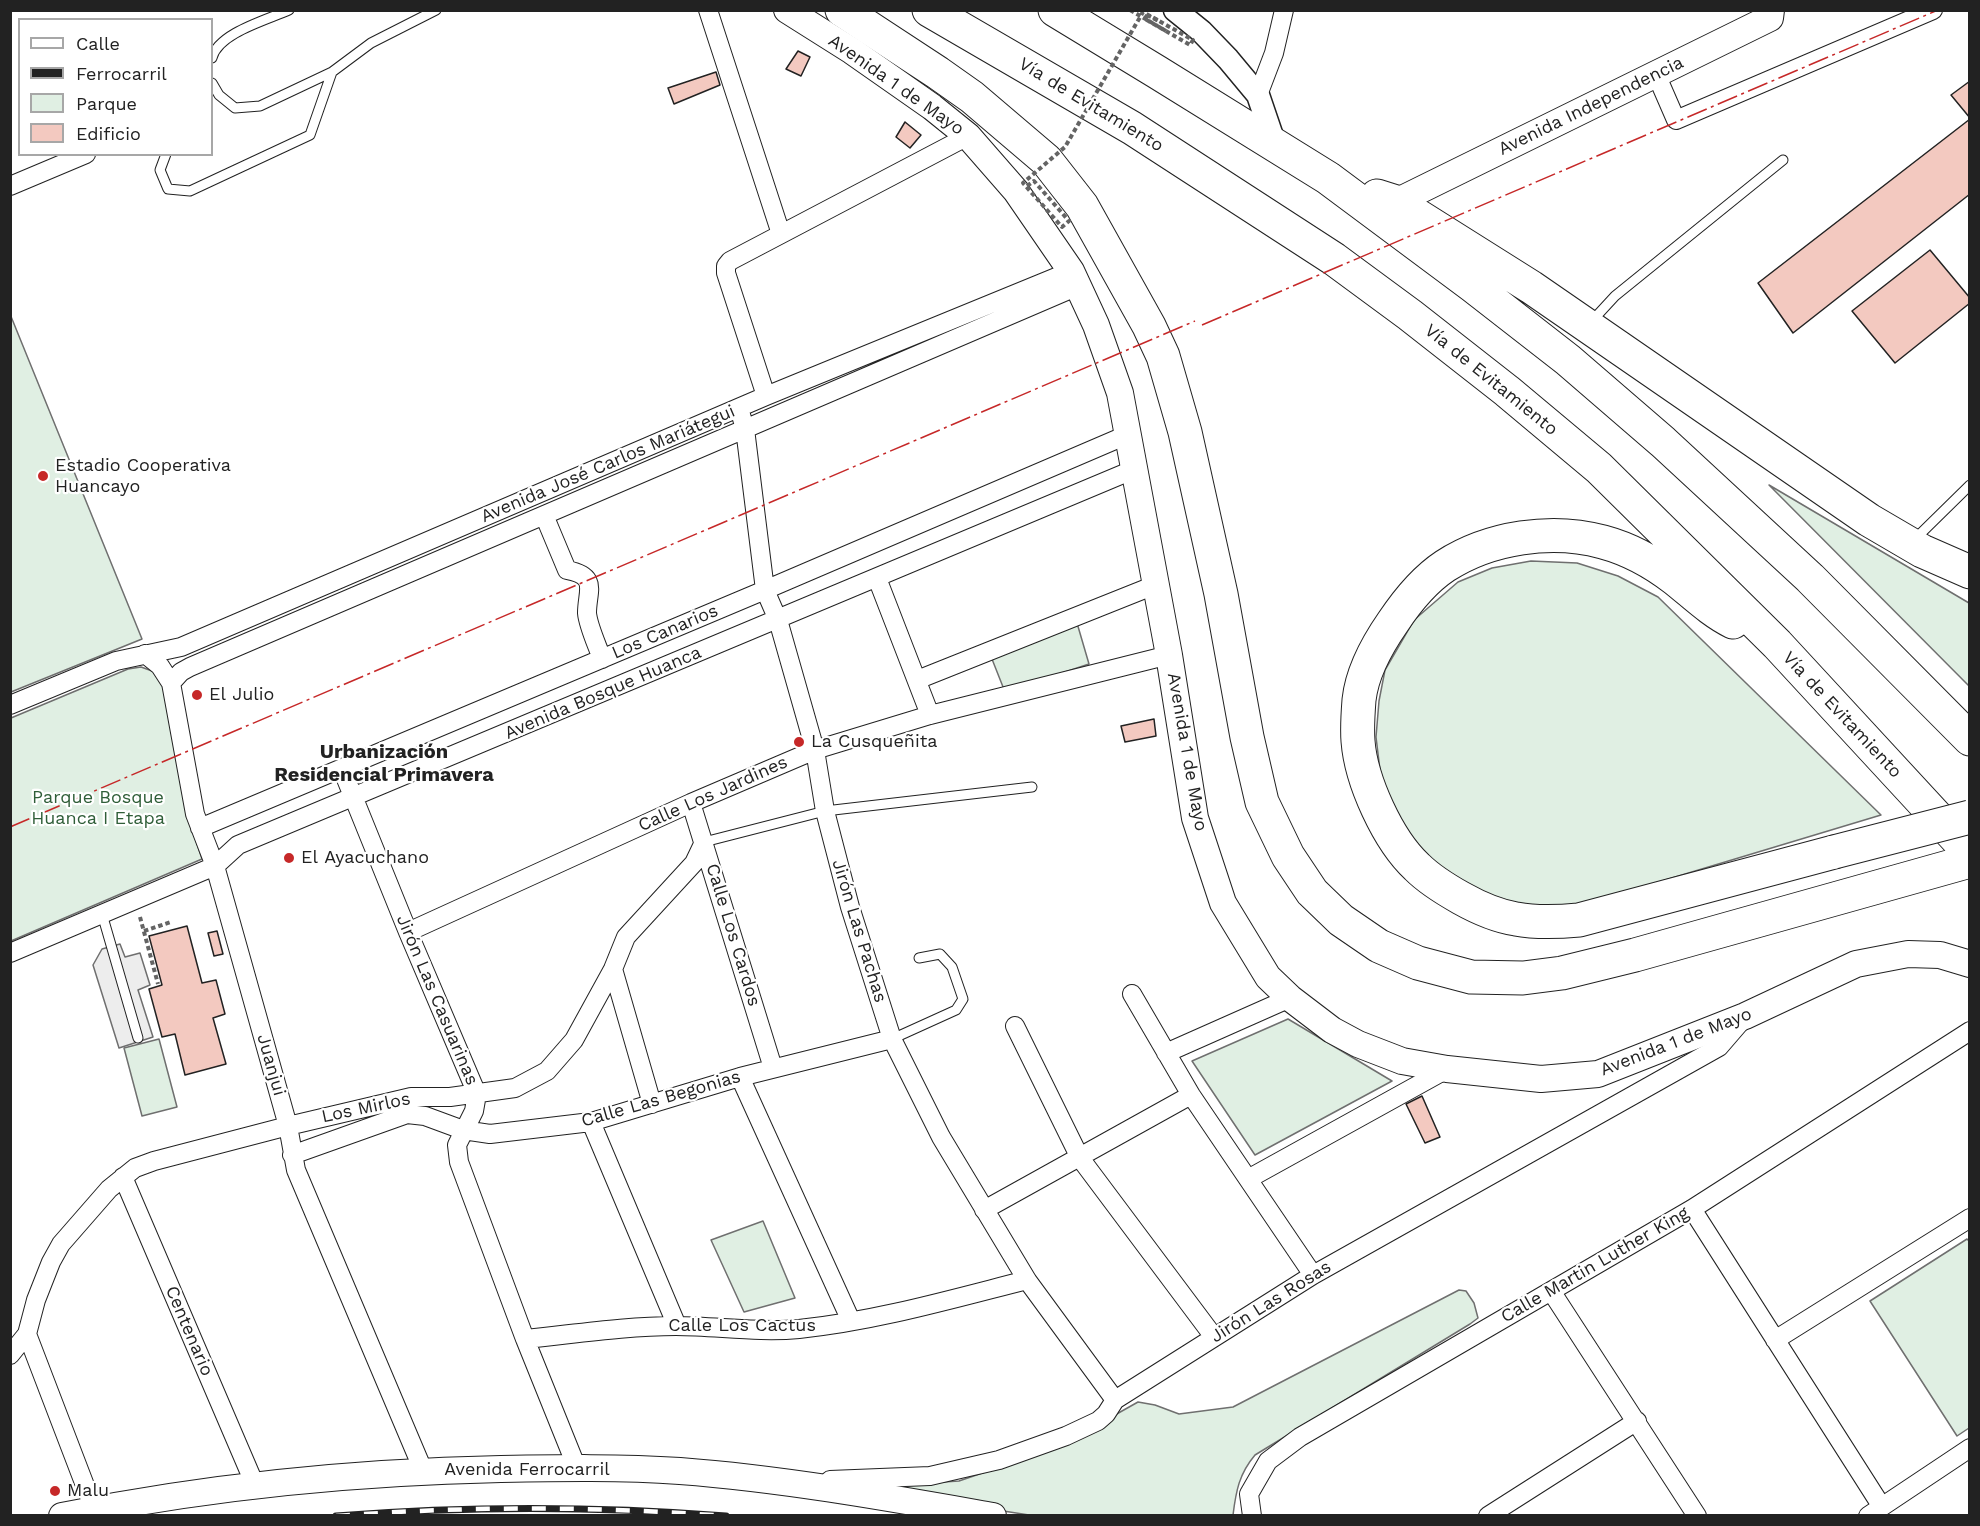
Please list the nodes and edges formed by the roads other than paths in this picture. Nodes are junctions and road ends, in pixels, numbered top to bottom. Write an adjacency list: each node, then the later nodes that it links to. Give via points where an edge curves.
1 (289, 10): 12 (lane, via 235,33)
2 (436, 10): 13 (lane, via 371,43)
3 (708, 10): 25 (street)
4 (787, 10): 17 (main road, Avenida 1 de Mayo, via 923,100)
5 (842, 10): 62 (highway, via 972,97 1046,160 1082,206 1149,326 1185,432 1262,802 1288,856 1312,892 1341,920 1379,946 1418,963 1471,977 1523,978 1573,971)
6 (929, 10): 41 (highway, Vía de Evitamiento, via 1132,128 1334,259 1410,315 1599,468)
7 (1055, 10): 18 (highway)
8 (1175, 10): 15 (street, via 1201,31)
9 (1284, 10): 15 (street, via 1274,53)
10 (1933, 10): 14 (street, via 1676,120)
11 (1776, 13): 14 (main road, Avenida Independencia)
12 (213, 54)
13 (332, 72): 16 (lane, via 260,106 235,108); 20 (lane, via 310,135 190,192 168,189 160,170)
14 (1656, 74): 24 (main road, Avenida Independencia)
15 (1258, 95): 18 (street)
16 (215, 99)
17 (968, 136): 25 (street); 26 (main road, Avenida 1 de Mayo, via 1016,192)
18 (1275, 145): 22 (highway)
19 (81, 156): 23 (street)
20 (165, 156)
21 (1783, 160): 27 (lane, via 1615,296)
22 (1328, 178): 24 (highway); 51 (highway, via 1568,360 1663,442 1810,578)
23 (10, 186)
24 (1396, 202): 27 (highway)
25 (781, 234): 28 (street, via 726,266)
26 (1074, 279): 28 (street, Avenida José Carlos Mariátegui); 30 (street, Avenida José Carlos Mariátegui); 31 (main road, Avenida 1 de Mayo, via 1110,362)
27 (1588, 326): 35 (highway, via 1869,520)
28 (766, 396): 29 (street, Avenida José Carlos Mariátegui)
29 (739, 408): 30 (street, Jirón Las Pachas); 42 (street, Avenida José Carlos Mariátegui, via 181,647)
30 (745, 429): 34 (street, Avenida José Carlos Mariátegui); 39 (street, Jirón Las Pachas)
31 (1129, 434): 32 (main road, Avenida 1 de Mayo); 39 (street, Los Canarios)
32 (1135, 469): 37 (street, Avenida Bosque Huanca); 38 (main road, Avenida 1 de Mayo)
33 (1970, 486): 35 (lane)
34 (544, 515): 44 (street, via 567,570 579,572 591,588 587,614); 47 (street, Avenida José Carlos Mariátegui, via 190,667)
35 (1910, 544): 36 (highway)
36 (1970, 572)
37 (877, 578): 40 (street, Avenida Bosque Huanca); 46 (street)
38 (1155, 585): 43 (main road, Avenida 1 de Mayo); 46 (street)
39 (765, 590): 40 (street, Jirón Las Pachas); 44 (street, Los Canarios)
40 (778, 620): 48 (street, Avenida Bosque Huanca); 52 (street, Jirón Las Pachas)
41 (1777, 644): 58 (highway, bridge, via 1719,615 1674,578 1632,551 1601,541 1535,536 1470,552 1444,566 1418,589 1379,641 1366,673 1358,742 1366,777 1387,830 1416,866 1440,886 1476,906 1513,919 1544,923 1579,920); 61 (highway, Vía de Evitamiento)
42 (145, 654): 47 (street, Juanjui, via 160,666); 49 (street, Avenida José Carlos Mariátegui, via 116,661)
43 (1169, 655): 50 (street, Calle Los Jardines); 71 (main road, Avenida 1 de Mayo, via 1195,818 1223,903 1268,977)
44 (602, 659): 45 (street, Los Canarios)
45 (568, 674): 48 (street); 53 (street, Los Canarios)
46 (917, 680): 50 (street)
47 (171, 683): 59 (street, Juanjui)
48 (579, 703): 55 (street, Avenida Bosque Huanca)
49 (10, 705)
50 (930, 716): 52 (street, Calle Los Jardines)
51 (1970, 739)
52 (815, 750): 56 (street, Calle Los Jardines); 57 (street, Jirón Las Pachas)
53 (342, 769): 55 (street, Jirón Las Casuarinas); 59 (street, Los Canarios)
54 (1032, 787): 57 (lane)
55 (354, 797): 63 (street, Avenida Bosque Huanca, via 238,845); 65 (street, Jirón Las Casuarinas)
56 (691, 803): 60 (street, Calle Los Cardos); 65 (street, Calle Los Jardines)
57 (825, 811): 60 (lane); 76 (street, Jirón Las Pachas, via 850,907)
58 (1970, 817)
59 (200, 828): 63 (street, Juanjui)
60 (704, 842): 69 (street, Los Mirlos, via 694,863 626,937); 78 (street, Calle Los Cardos)
61 (1970, 853)
62 (1970, 861)
63 (215, 866): 64 (street, Avenida Bosque Huanca); 85 (street, Juanjui)
64 (102, 914): 66 (street, Avenida Bosque Huanca); 75 (lane)
65 (408, 932): 81 (street, Jirón Las Casuarinas)
66 (10, 953)
67 (919, 958): 76 (lane, via 940,954 951,967 963,999 956,1010)
68 (1970, 964): 72 (main road, Avenida 1 de Mayo, via 1940,955 1908,954 1856,964)
69 (613, 969): 81 (street, Los Mirlos, via 574,1040 547,1071 515,1088); 83 (street)
70 (1132, 994): 77 (street)
71 (1290, 998): 77 (street); 79 (main road, Avenida 1 de Mayo, via 1358,1044 1402,1061)
72 (1745, 1016): 79 (main road, Avenida 1 de Mayo, via 1598,1074 1540,1079); 94 (street, Jirón Las Rosas, via 1719,1047)
73 (1014, 1026): 88 (street)
74 (1970, 1031): 91 (street, Calle Martin Luther King)
75 (138, 1038)
76 (892, 1039): 78 (street, Calle Las Begonias); 92 (street, Jirón Las Pachas, via 941,1137)
77 (1166, 1053): 82 (street)
78 (773, 1068): 80 (street, Calle Las Begonias)
79 (1447, 1069): 90 (street)
80 (740, 1077): 83 (street, Calle Las Begonias); 97 (street)
81 (477, 1094): 85 (street, Los Mirlos, via 411,1097); 86 (street, Jirón Las Casuarinas, via 474,1111)
82 (1191, 1095): 88 (street); 90 (street)
83 (652, 1104): 84 (street, Calle Las Begonias)
84 (591, 1122): 86 (street, Calle Las Begonias, via 490,1134); 98 (street)
85 (288, 1126): 87 (street, Juanjui); 89 (street, Los Mirlos, via 154,1161)
86 (463, 1130): 87 (street, Calle Las Begonias, via 407,1114); 101 (street, Jirón Las Casuarinas, via 457,1145 459,1161)
87 (292, 1155): 108 (street, Juanjui)
88 (1080, 1158): 92 (street); 100 (street)
89 (123, 1177): 99 (street, Los Mirlos, via 61,1244 36,1300); 110 (street, Centenario)
90 (1248, 1179): 94 (street)
91 (1692, 1209): 96 (street, Calle Martin Luther King); 102 (street)
92 (984, 1210): 95 (street, Jirón Las Pachas)
93 (1970, 1218): 102 (street)
94 (1313, 1275): 100 (street, Jirón Las Rosas)
95 (1027, 1280): 97 (street, Calle Los Cactus); 104 (street, Jirón Las Pachas)
96 (1551, 1292): 105 (street); 115 (street, Calle Martin Luther King, via 1300,1437 1268,1461 1249,1494)
97 (851, 1321): 98 (street, Calle Los Cactus, via 797,1329)
98 (677, 1326): 101 (street, Calle Los Cactus)
99 (27, 1334): 103 (street, Los Mirlos); 111 (street)
100 (1214, 1337): 104 (street, Jirón Las Rosas)
101 (525, 1339): 107 (street, Jirón Las Casuarinas)
102 (1775, 1340): 112 (street)
103 (10, 1354)
104 (1115, 1400): 109 (street, Jirón Las Rosas, via 1098,1421 1066,1436 999,1460 953,1471 930,1476)
105 (1637, 1421): 116 (street); 117 (street)
106 (1970, 1448): 112 (street)
107 (577, 1468): 108 (main road, Avenida Ferrocarril); 109 (main road, Avenida Ferrocarril)
108 (423, 1470): 110 (main road, Avenida Ferrocarril)
109 (762, 1480): 114 (main road, Avenida Ferrocarril)
110 (255, 1485): 111 (main road, Avenida Ferrocarril)
111 (94, 1509): 113 (main road, Avenida Ferrocarril)
112 (1875, 1511)
113 (62, 1515)
114 (993, 1515)
115 (1252, 1515)
116 (1488, 1515)
117 (1698, 1515)

